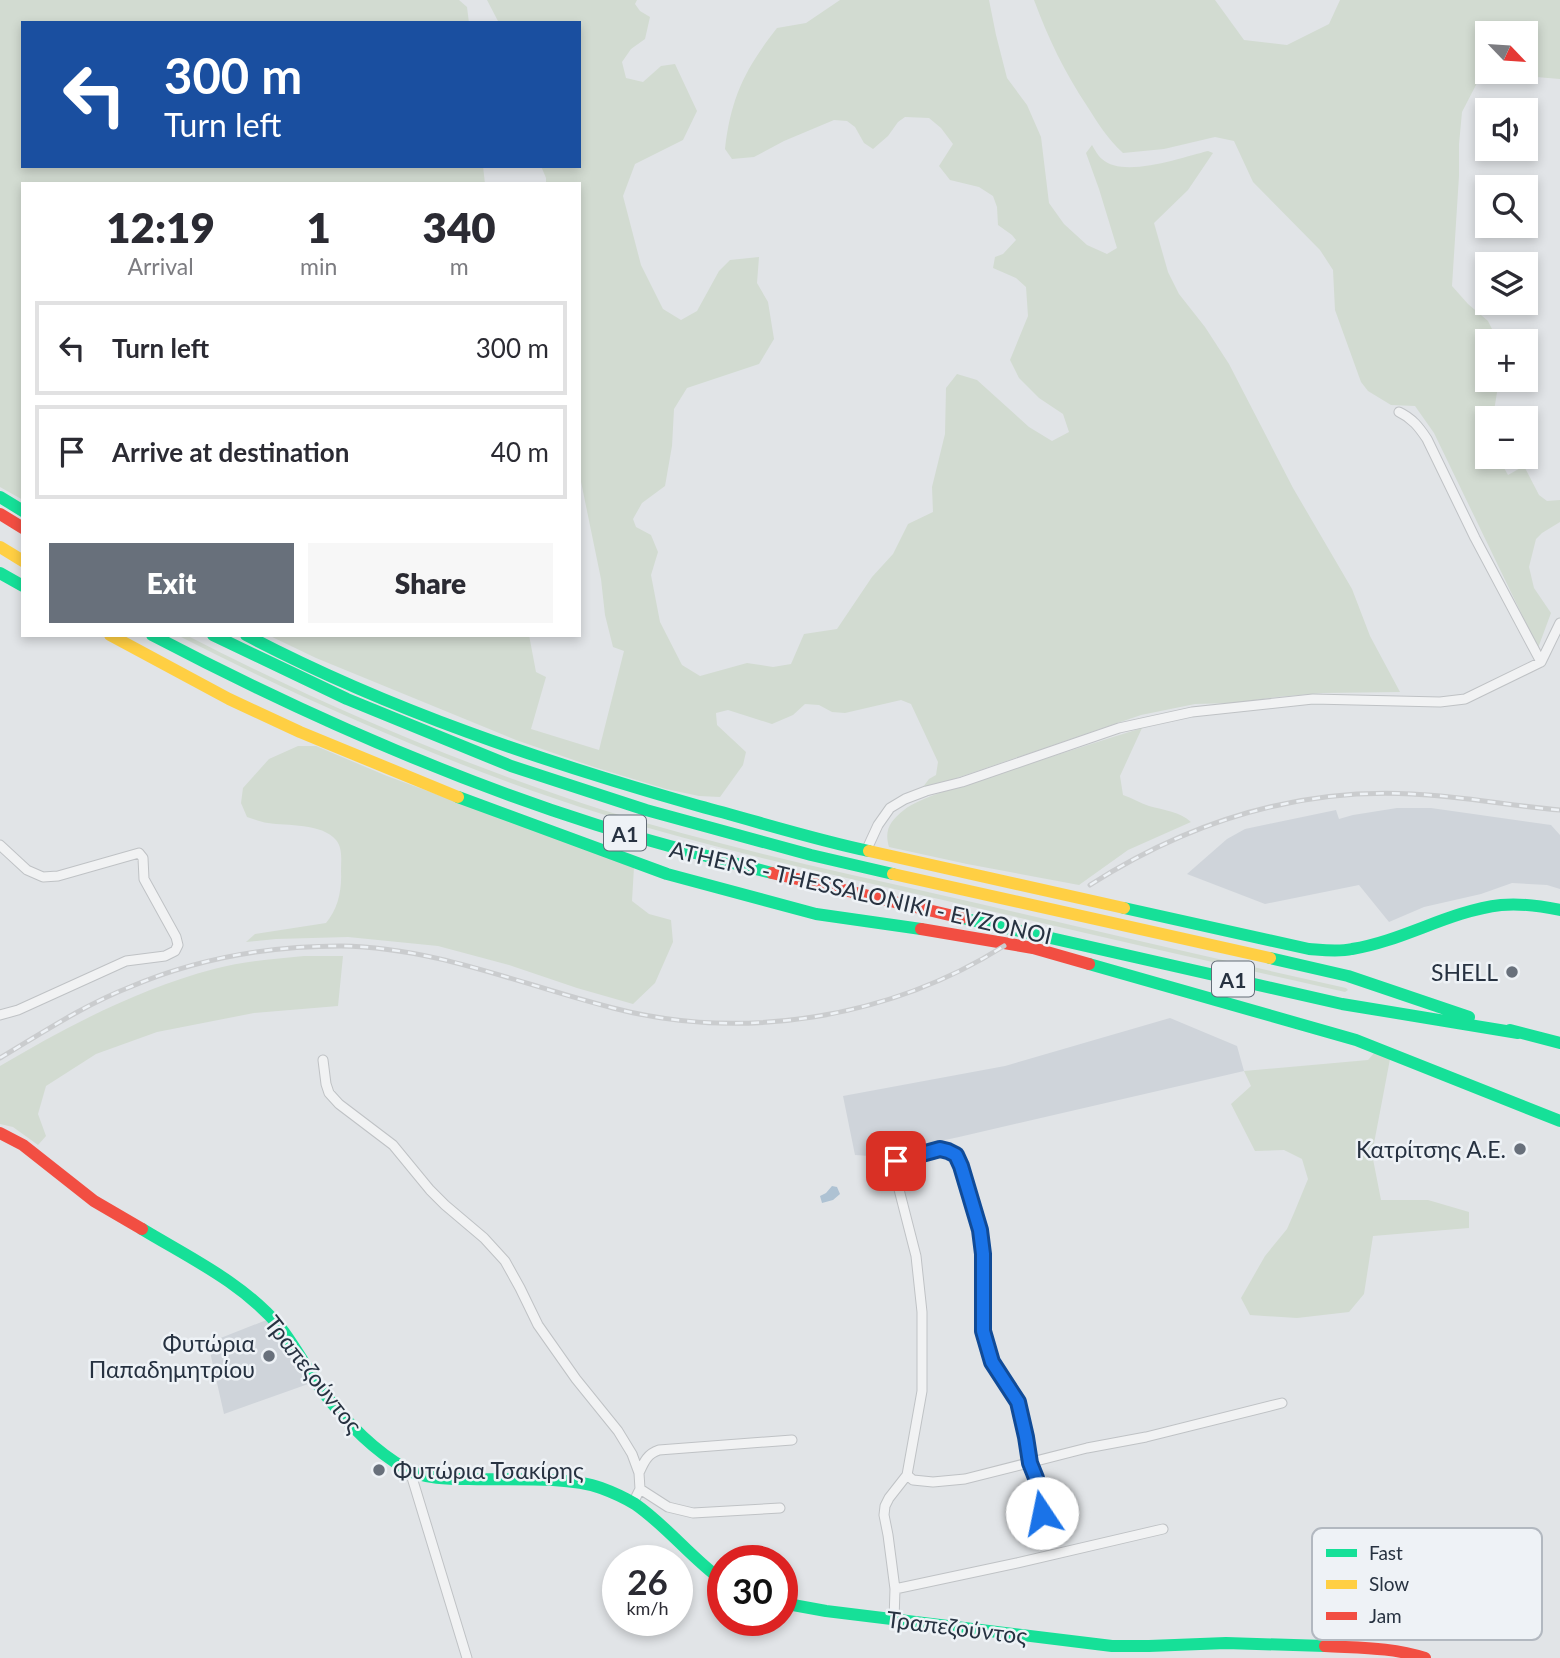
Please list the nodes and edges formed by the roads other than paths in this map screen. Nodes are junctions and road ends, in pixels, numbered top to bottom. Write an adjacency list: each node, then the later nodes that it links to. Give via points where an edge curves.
1 (1399, 412): 15 (street, via 1427,439)
2 (0, 497): 3 (main road)
3 (21, 510)
4 (0, 514): 5 (main road)
5 (21, 527)
6 (0, 547): 7 (main road)
7 (21, 560)
8 (0, 573): 9 (main road)
9 (21, 585)
10 (1560, 623): 15 (street)
11 (114, 637): 23 (main road, via 300,732 482,807 667,874 816,914 1032,948 1356,1040)
12 (156, 637): 20 (main road, ATHENS - THESSALONIKI - EVZONOI / Α1, via 336,725 428,763 540,806 675,848 805,882 1342,1004)
13 (217, 637): 20 (main road, ATHENS - THESSALONIKI - EVZONOI / Α1, via 439,737 646,810 811,855 1348,976)
14 (250, 637): 17 (main road, via 386,701 564,765)
15 (1541, 662): 17 (street, via 1465,698 1440,702 1313,699 1192,712 1119,728 905,799 878,825)
16 (0, 845): 19 (street, via 27,870 43,877 139,853 144,879 178,945 165,956 126,961)
17 (866, 851): 18 (main road, via 1332,951 1358,948 1501,905)
18 (1560, 910)
19 (0, 1015)
20 (1518, 1033): 21 (main road, ATHENS - THESSALONIKI - EVZONOI / Α1)
21 (1560, 1043)
22 (323, 1060): 31 (street, via 329,1093 393,1145 438,1198 505,1261 538,1325 618,1431)
23 (1560, 1121)
24 (0, 1133): 30 (main road, Τραπεζούντος, via 23,1145 94,1200 251,1298 280,1328 339,1410 373,1445)
25 (875, 1160): 26 (street)
26 (895, 1163): 29 (street, via 940,1149 956,1155 980,1230 983,1331 992,1362 1018,1402); 32 (street, via 916,1256 922,1312 922,1391)
27 (1282, 1403): 29 (street)
28 (792, 1440): 31 (street, via 659,1450 646,1457)
29 (1030, 1463): 32 (street, via 949,1481 913,1480); 36 (street)
30 (410, 1471): 34 (main road, Τραπεζούντος, via 453,1479 583,1483); 42 (street)
31 (639, 1473): 33 (street)
32 (907, 1475): 39 (street, via 885,1506 884,1515)
33 (640, 1489): 34 (street); 35 (street, via 668,1507 693,1513)
34 (633, 1503): 38 (main road, Τραπεζούντος)
35 (780, 1508)
36 (1042, 1513)
37 (1163, 1529): 39 (street)
38 (707, 1570)
39 (895, 1588): 41 (street)
40 (798, 1606): 41 (main road, Τραπεζούντος)
41 (894, 1620): 43 (main road, Τραπεζούντος, via 1112,1646 1297,1644 1388,1649)
42 (467, 1658)
43 (1425, 1658)

